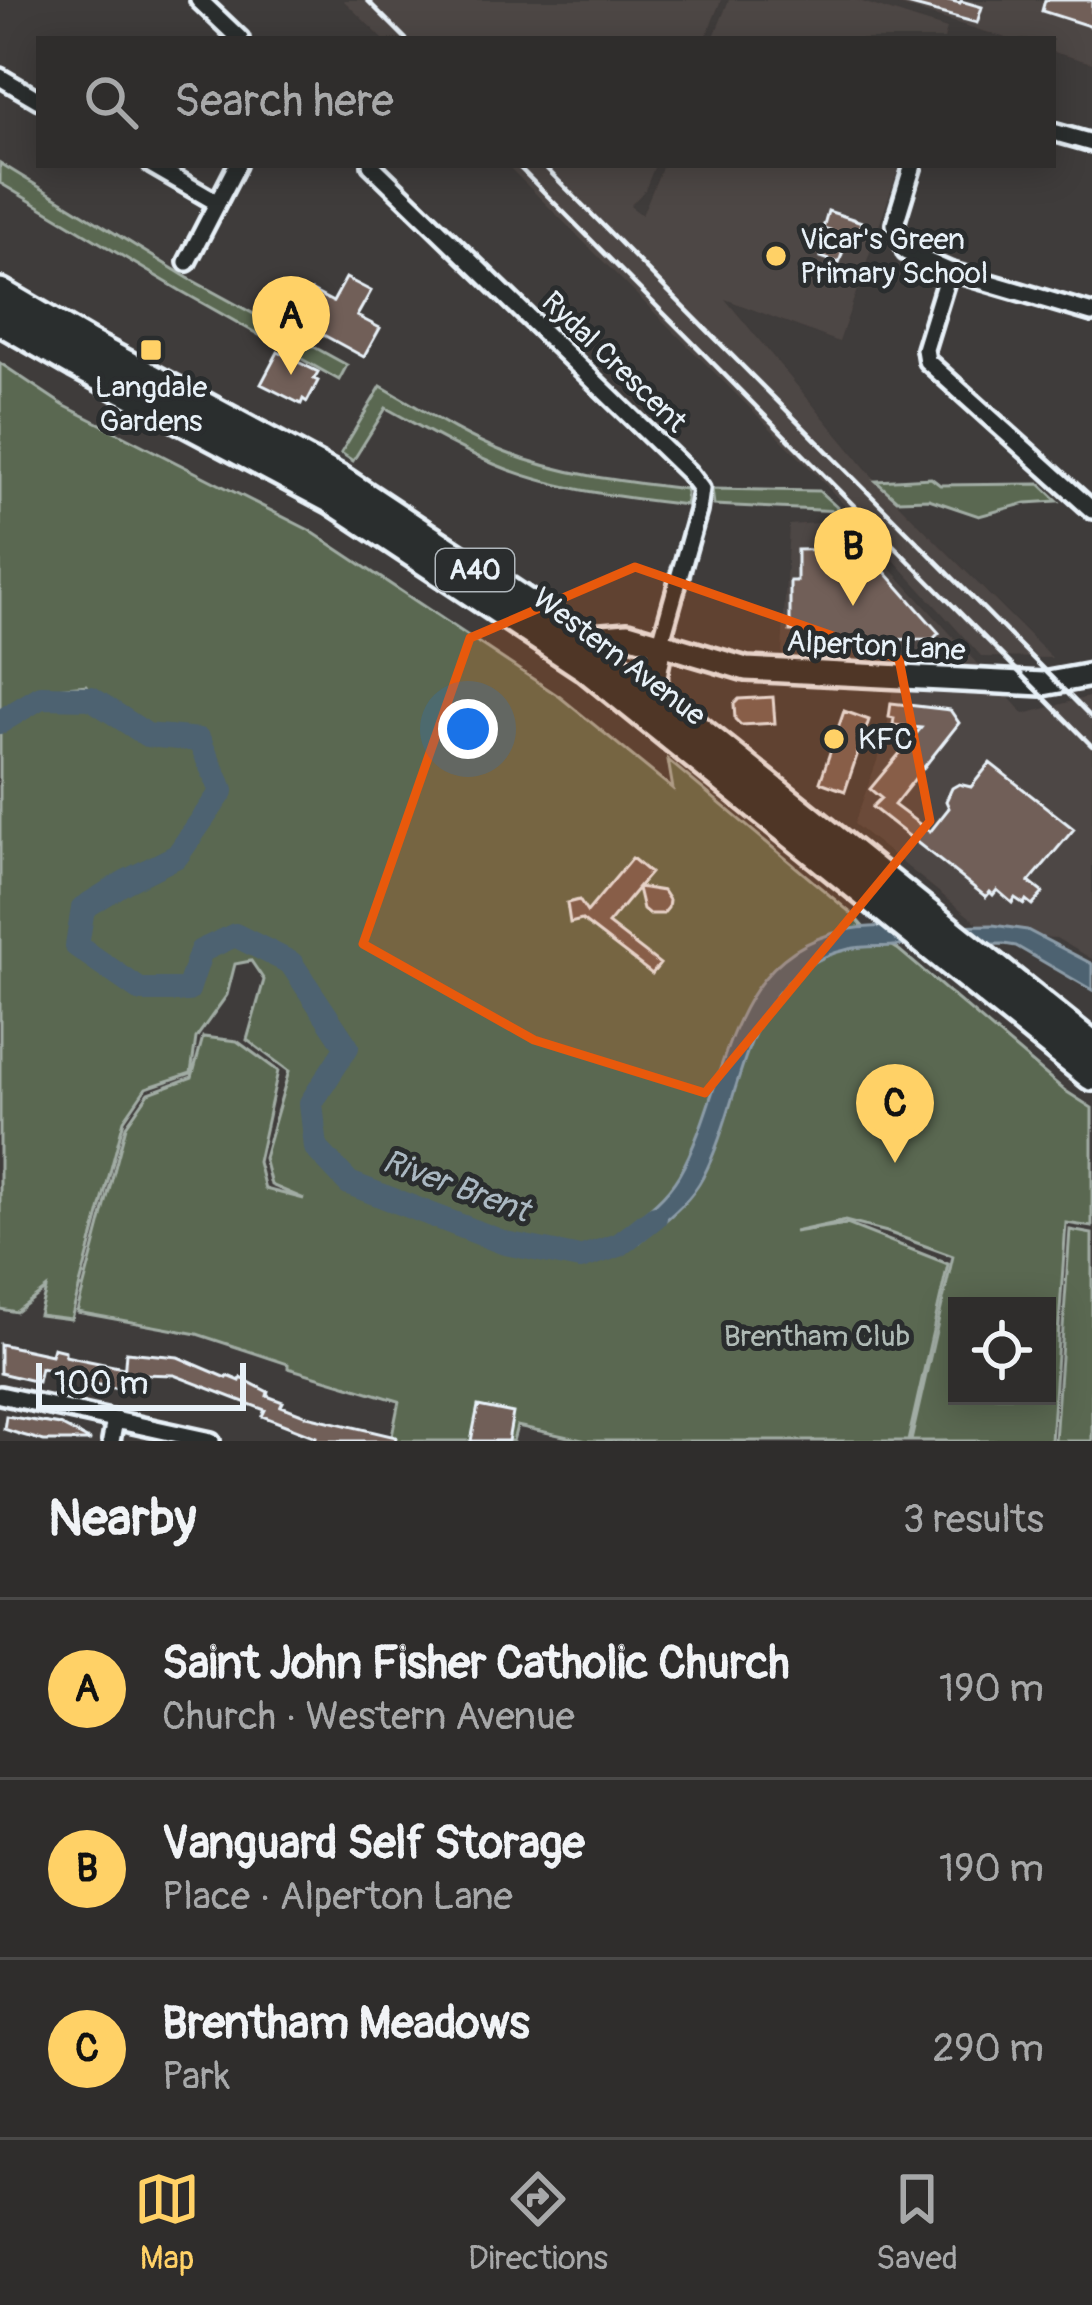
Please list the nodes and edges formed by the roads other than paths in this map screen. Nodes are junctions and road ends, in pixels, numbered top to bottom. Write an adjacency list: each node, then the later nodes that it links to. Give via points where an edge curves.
1 (199, 0): 2 (street)
2 (237, 36)
3 (0, 77): 4 (street)
4 (36, 98)
5 (1056, 133): 6 (street)
6 (1092, 143)
7 (157, 168): 11 (street)
8 (236, 168): 11 (street)
9 (374, 168): 19 (street, Rydal Crescent, via 700,489)
10 (912, 168): 13 (street, via 895,224 906,251)
11 (216, 202): 12 (street)
12 (187, 262)
13 (949, 271): 15 (street); 17 (street, via 926,361)
14 (0, 293): 18 (highway, Western Avenue / A40, via 340,480)
15 (1092, 313)
16 (0, 320): 22 (highway, Western Avenue / A40, via 332,499 586,667)
17 (1092, 510)
18 (578, 638): 19 (main road, Alperton Lane, via 628,634); 21 (highway, Western Avenue / A40)
19 (660, 645): 20 (main road, Alperton Lane, via 785,672 1043,684); 21 (main road, via 654,682)
20 (1092, 675)
21 (668, 706): 22 (highway, Western Avenue / A40)
22 (904, 910): 23 (highway, Western Avenue / A40)
23 (997, 984): 24 (highway, Western Avenue / A40); 25 (highway, Western Avenue / A40)
24 (1092, 1046)
25 (1092, 1076)
26 (0, 1395): 27 (street)
27 (115, 1420): 28 (street); 29 (street)
28 (111, 1441)
29 (211, 1441)

